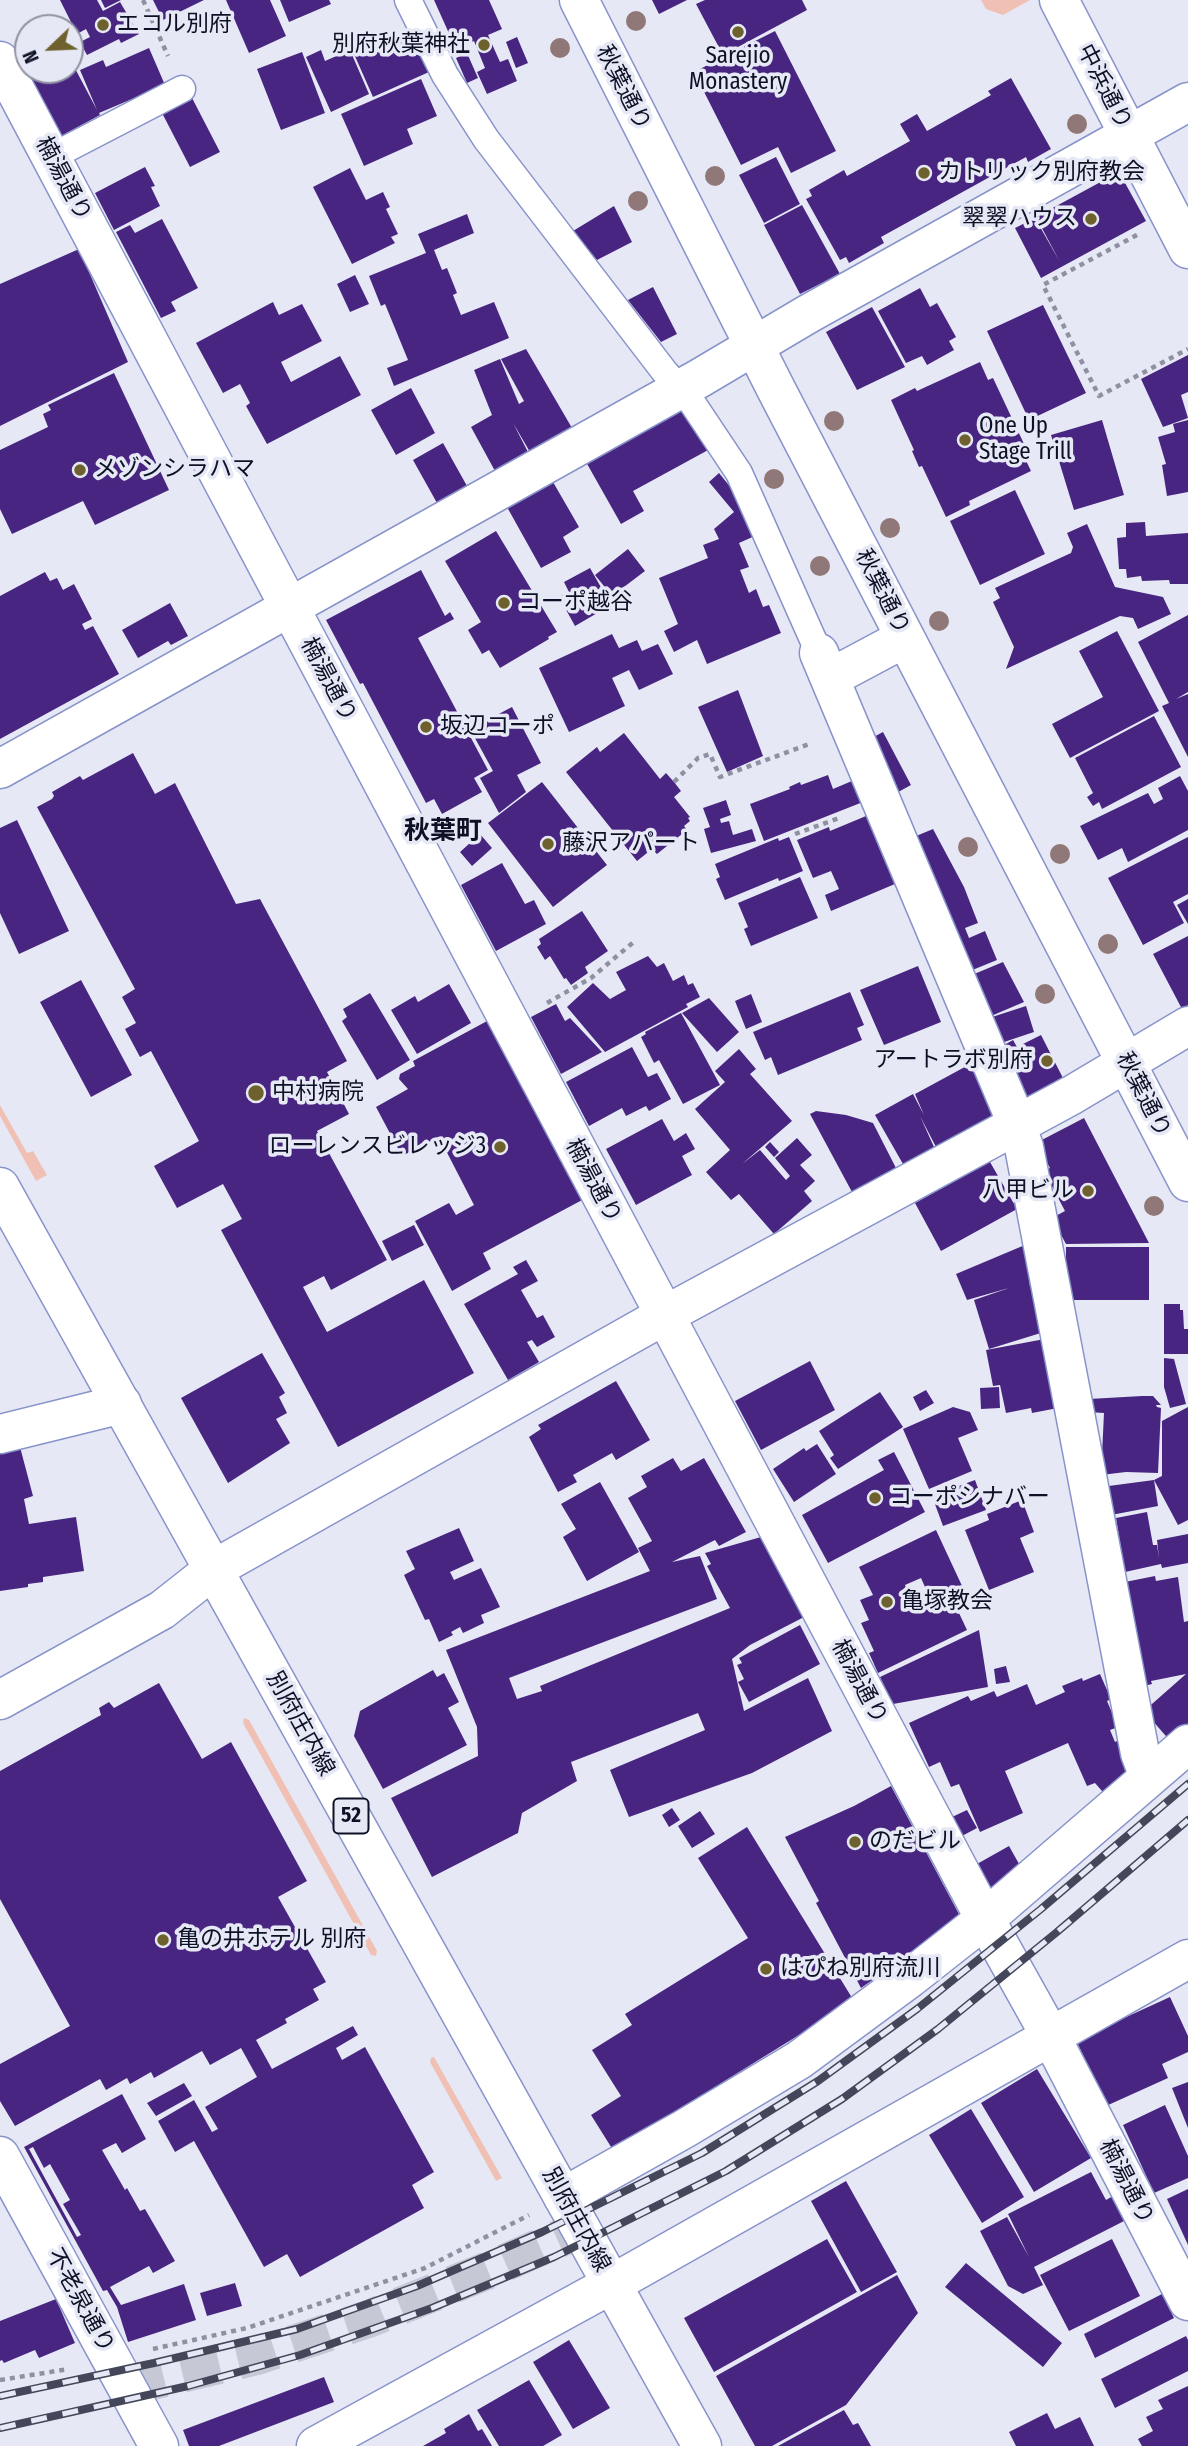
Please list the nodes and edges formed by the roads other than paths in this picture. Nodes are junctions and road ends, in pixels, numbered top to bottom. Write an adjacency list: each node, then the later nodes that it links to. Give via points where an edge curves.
1 (408, 0): 11 (lane, via 445,75 486,139)
2 (579, 0): 10 (street, 秋葉通り)
3 (1059, 0): 7 (street, 中浜通り)
4 (0, 61): 8 (street, 楠湯通り)
5 (183, 89): 8 (lane)
6 (1188, 102): 7 (street)
7 (1129, 135): 9 (street, 中浜通り); 10 (street)
8 (51, 157): 12 (street, 楠湯通り)
9 (1180, 233)
10 (754, 346): 11 (street); 13 (street, 秋葉通り)
11 (680, 389): 12 (street); 14 (lane, via 739,473)
12 (289, 607): 15 (street); 21 (street, 楠湯通り)
13 (905, 638): 14 (street); 17 (street, 秋葉通り)
14 (825, 665): 18 (street)
15 (0, 769)
16 (1188, 1026): 17 (street)
17 (1126, 1062): 18 (street); 19 (street, 秋葉通り)
18 (1016, 1125): 21 (street); 27 (street, via 1024,1147 1140,1753)
19 (1188, 1182)
20 (0, 1187): 22 (street, 別府庄内線 / 52)
21 (665, 1315): 24 (street); 28 (street, 楠湯通り)
22 (122, 1404): 23 (street); 24 (street, 別府庄内線 / 52)
23 (0, 1434)
24 (214, 1569): 25 (street, via 165,1608); 32 (street, 別府庄内線 / 52)
25 (0, 1700)
26 (1188, 1744): 27 (street)
27 (1149, 1777): 28 (street)
28 (985, 1919): 30 (street, 楠湯通り); 32 (street, via 799,2060)
29 (1188, 1959): 30 (street)
30 (1051, 2037): 33 (street); 34 (street, 楠湯通り)
31 (0, 2156): 35 (street, 不老泉通り)
32 (564, 2197): 33 (street, 別府庄内線 / 52)
33 (612, 2284): 36 (street); 37 (street, 別府庄内線 / 52)
34 (1188, 2301)
35 (159, 2446)
36 (316, 2446)
37 (702, 2446)

